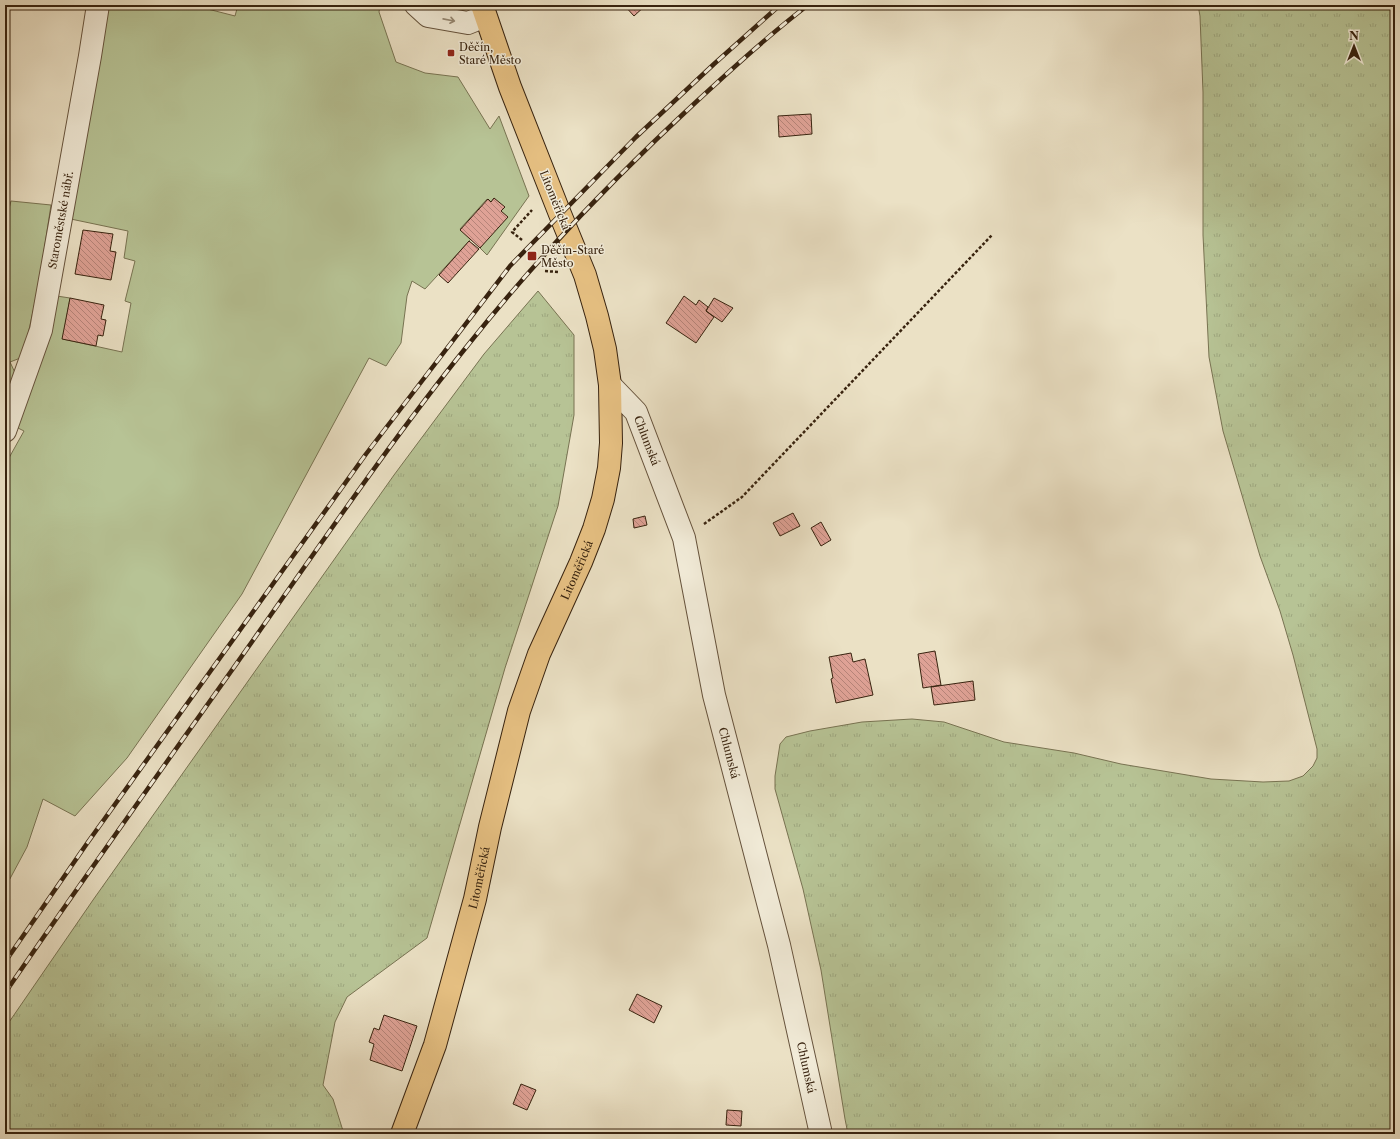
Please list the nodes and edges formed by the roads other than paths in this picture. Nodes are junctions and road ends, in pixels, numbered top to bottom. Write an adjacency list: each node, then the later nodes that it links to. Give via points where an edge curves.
1 (98, 5): 5 (street, Staroměstské nábř., via 41,330)
2 (416, 5): 3 (street, one-way to 3, via 428,16 468,23)
3 (484, 10): 4 (main road, Litoměřická, via 510,87 584,271 605,349)
4 (610, 385): 6 (main road, Litoměřická, via 612,443 603,499 591,535 526,690 509,750 474,899 434,1045); 7 (street, Chlumská, via 636,412 684,538 714,695 779,945)
5 (5, 431)
6 (402, 1134)
7 (821, 1134)

